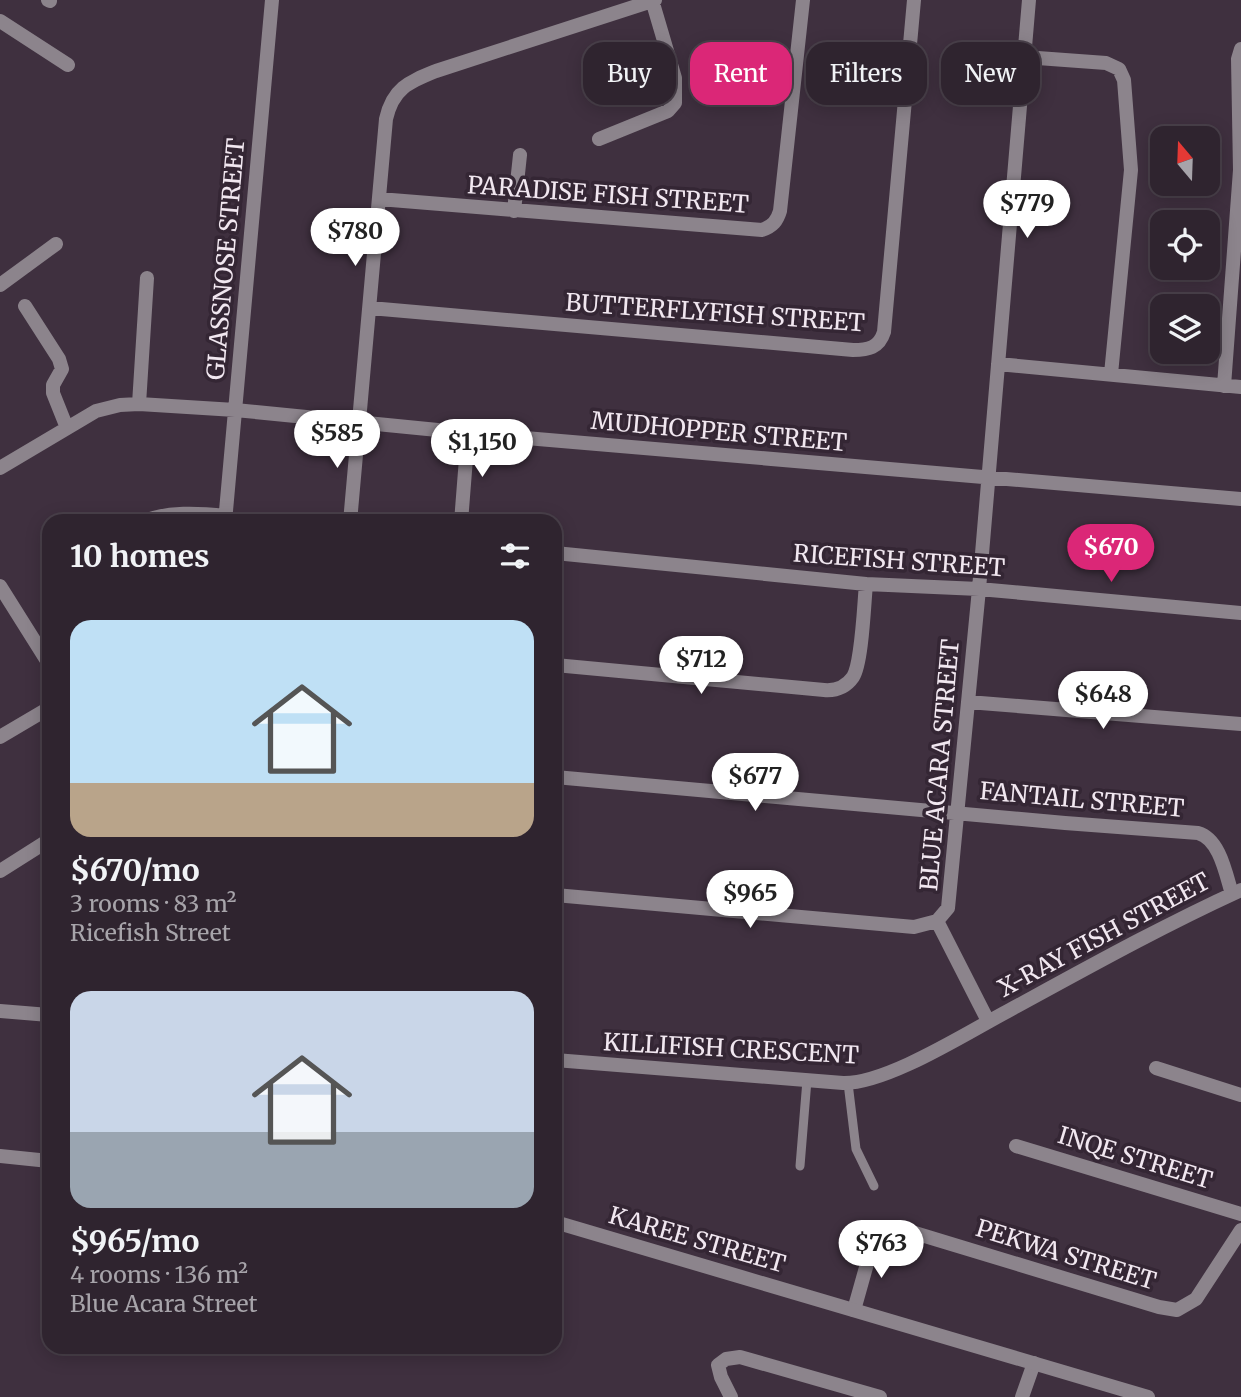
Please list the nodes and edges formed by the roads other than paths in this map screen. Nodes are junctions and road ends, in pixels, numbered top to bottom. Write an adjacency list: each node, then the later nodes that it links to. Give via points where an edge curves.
1 (272, 0): 27 (street, GLASSNOSE STREET)
2 (653, 0): 12 (street, via 675,78 675,103 668,111); 14 (street, via 436,71 404,86 391,99 386,119)
3 (803, 0): 15 (street, PARADISE FISH STREET, via 780,211 769,227)
4 (914, 0): 21 (street, BUTTERFLYFISH STREET, via 884,332 875,347 853,350)
5 (1029, 0): 7 (street, BLUE ACARA STREET)
6 (0, 21): 10 (street)
7 (1025, 42)
8 (1241, 49): 24 (street, via 1240,170)
9 (1040, 58): 23 (street, via 1106,63 1119,69 1124,80 1131,170)
10 (68, 65)
11 (1020, 105): 22 (street, BLUE ACARA STREET)
12 (599, 139)
13 (520, 155): 15 (street)
14 (379, 199): 15 (street, PARADISE FISH STREET); 21 (street)
15 (514, 211)
16 (56, 244): 19 (street)
17 (0, 266): 19 (street)
18 (147, 278): 26 (street)
19 (4, 282)
20 (24, 306): 29 (street, via 60,359 62,369 53,386)
21 (370, 308): 28 (street)
22 (998, 364): 23 (street); 32 (street, BLUE ACARA STREET)
23 (1111, 374): 24 (street)
24 (1224, 386): 25 (street)
25 (1241, 387)
26 (139, 404): 27 (street, MUDHOPPER STREET); 29 (street, MUDHOPPER STREET, via 108,407)
27 (235, 411): 28 (street, MUDHOPPER STREET); 34 (street, GLASSNOSE STREET)
28 (359, 421): 30 (street, MUDHOPPER STREET); 35 (street)
29 (66, 428): 31 (street, MUDHOPPER STREET)
30 (468, 433): 32 (street, MUDHOPPER STREET); 36 (street)
31 (0, 468)
32 (987, 477): 33 (street, MUDHOPPER STREET); 40 (street, BLUE ACARA STREET)
33 (1241, 499)
34 (226, 514)
35 (351, 514)
36 (462, 514)
37 (562, 554): 38 (street, RICEFISH STREET)
38 (866, 584): 40 (street, RICEFISH STREET); 44 (street, via 858,666 852,679 836,690)
39 (0, 586): 41 (street)
40 (979, 589): 42 (street, RICEFISH STREET); 45 (street, BLUE ACARA STREET)
41 (5, 605): 43 (street)
42 (1241, 613)
43 (42, 655)
44 (562, 666)
45 (968, 702): 47 (street); 50 (street, BLUE ACARA STREET)
46 (42, 712): 48 (street)
47 (1241, 724)
48 (0, 737)
49 (562, 779): 50 (street, FANTAIL STREET)
50 (958, 812): 53 (street, FANTAIL STREET, via 1203,834); 55 (street, BLUE ACARA STREET, via 950,903)
51 (42, 844): 52 (street)
52 (0, 871)
53 (1236, 892): 58 (street, X-RAY FISH STREET)
54 (562, 896): 55 (street, BLUE ACARA STREET, via 914,927)
55 (937, 921): 58 (street)
56 (0, 1011): 57 (street)
57 (42, 1014)
58 (988, 1021): 62 (street, KILLIFISH CRESCENT, via 909,1063 865,1082)
59 (562, 1061): 61 (street, KILLIFISH CRESCENT)
60 (1156, 1068): 63 (street)
61 (807, 1080): 62 (street, KILLIFISH CRESCENT); 67 (lane)
62 (848, 1083): 68 (lane, via 856,1149)
63 (1241, 1095)
64 (1016, 1146): 69 (street, INQE STREET)
65 (0, 1156): 66 (street)
66 (42, 1160)
67 (800, 1166)
68 (874, 1186)
69 (1241, 1214)
70 (562, 1224): 72 (street, KAREE STREET)
71 (1241, 1230): 72 (street, PEKWA STREET, via 1196,1299 1177,1310 905,1230 886,1230 872,1246)
72 (854, 1310): 73 (street, KAREE STREET)
73 (1034, 1363): 76 (street); 77 (street, KAREE STREET)
74 (731, 1397): 75 (street, via 719,1365 740,1357)
75 (880, 1397)
76 (1022, 1397)
77 (1147, 1397)

